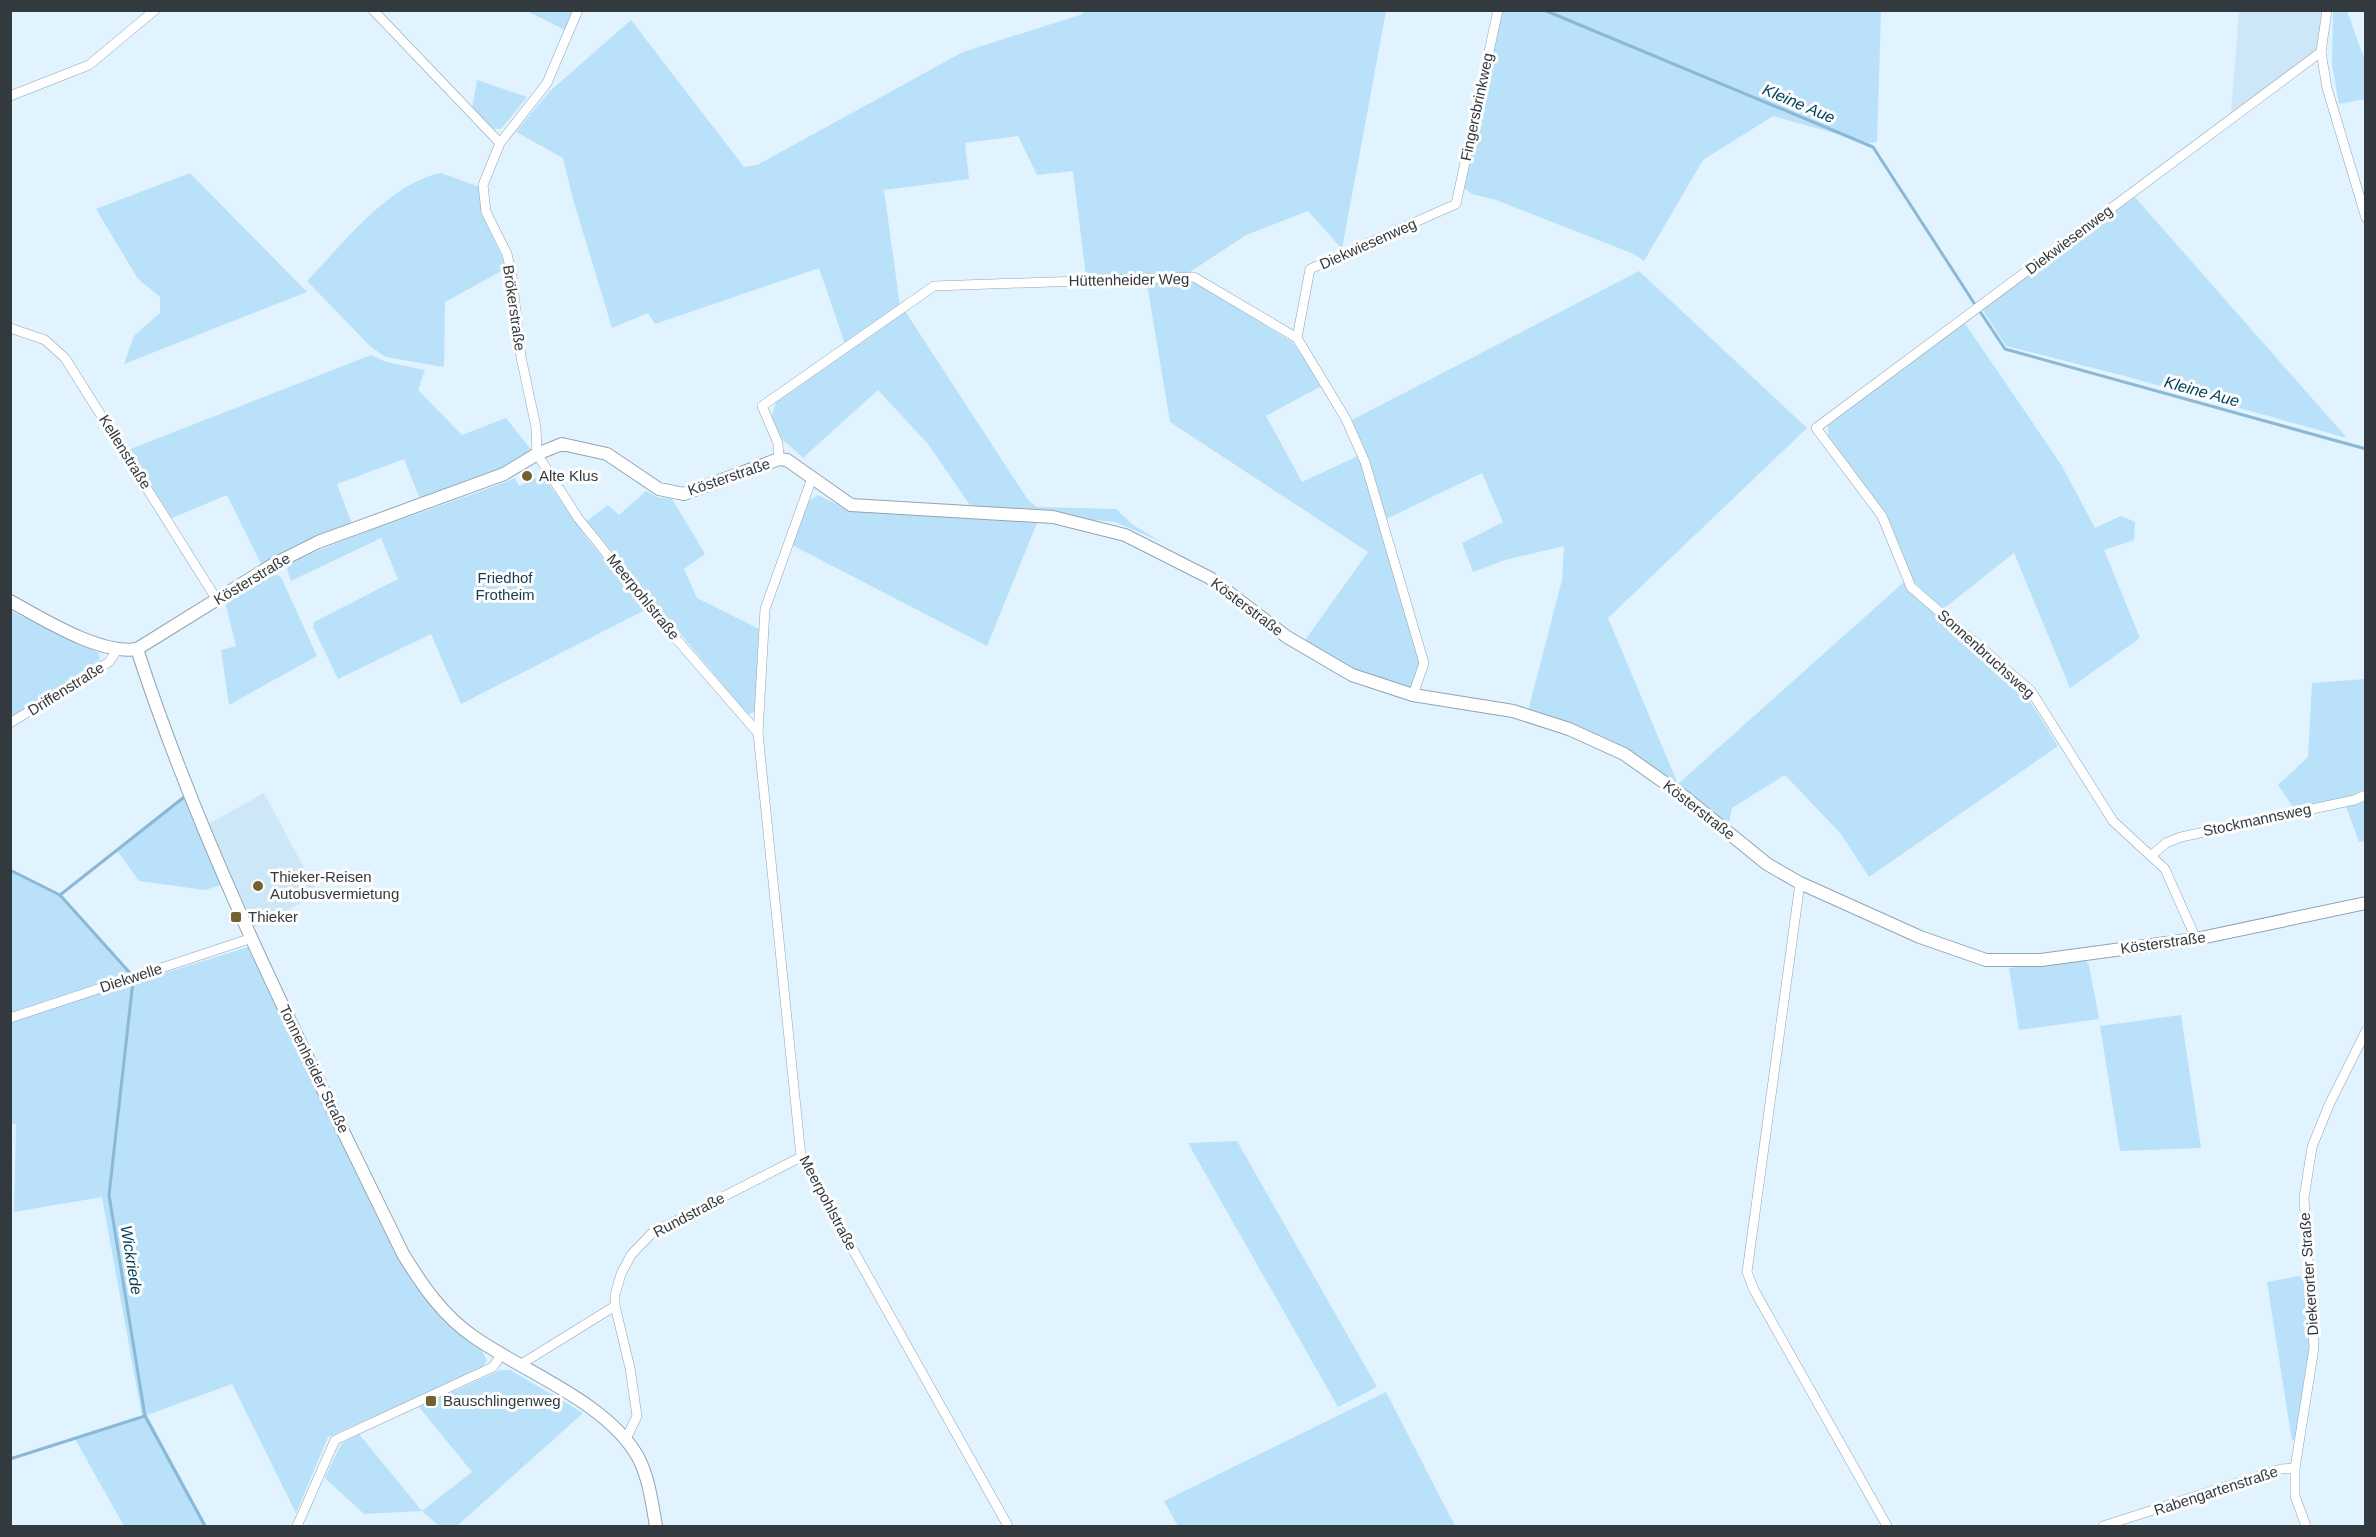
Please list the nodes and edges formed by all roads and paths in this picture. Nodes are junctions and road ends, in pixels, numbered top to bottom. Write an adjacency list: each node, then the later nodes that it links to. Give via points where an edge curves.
1 (155, 10): 7 (street, via 89,65)
2 (373, 10): 8 (street)
3 (578, 10): 8 (street, Brökerstraße, via 547,83)
4 (1498, 10): 9 (street, Fingersbrinkweg)
5 (2327, 10): 6 (street)
6 (2321, 52): 10 (street, via 2327,88); 13 (street, Diekwiesenweg)
7 (10, 96)
8 (500, 143): 14 (street, Brökerstraße, via 483,185 486,212 507,254 512,276 521,357 537,428)
9 (1456, 204): 12 (street, Diekwiesenweg, via 1310,270)
10 (2366, 218)
11 (10, 328): 17 (street, Kellenstraße, via 45,340 65,358)
12 (1297, 338): 15 (street, Hüttenheider Weg, via 1194,277 934,286 762,406 778,443); 21 (street, Hüttenheider Weg, via 1346,419 1365,462 1425,663)
13 (1816, 428): 25 (street, Sonnenbruchsweg, via 1882,516 1911,587 2031,691 2113,821)
14 (537, 454): 15 (main road, Kösterstraße, via 562,444 607,454 659,489 684,494); 17 (main road, Kösterstraße, via 504,474 318,542); 23 (street, Meerpohlstraße, via 578,518 646,604)
15 (779, 459): 16 (main road, Kösterstraße, via 788,460)
16 (812, 478): 21 (main road, Kösterstraße, via 851,505 1053,517 1125,535 1210,578 1287,637 1352,675); 23 (street, Meerpohlstraße, via 765,609)
17 (217, 600): 20 (main road, Kösterstraße)
18 (10, 601): 19 (main road)
19 (117, 650): 20 (main road); 22 (street, Driffenstraße, via 109,662)
20 (137, 650): 28 (main road, Tonnenheider Straße, via 184,784)
21 (1413, 695): 26 (main road, Kösterstraße, via 1513,711 1569,729 1624,754 1767,864)
22 (10, 723)
23 (758, 733): 32 (street, Meerpohlstraße)
24 (2366, 795): 25 (street, Stockmannsweg, via 2181,837)
25 (2152, 855): 29 (street, Sonnenbruchsweg, via 2165,869)
26 (1800, 883): 29 (main road, Kösterstraße, via 1920,937 1986,960 2041,960); 41 (street, via 1748,1272 1754,1290)
27 (2366, 903): 29 (main road, Kösterstraße)
28 (252, 938): 30 (street, Diekwelle); 34 (main road, Tonnenheider Straße, via 403,1254 444,1310)
29 (2196, 939)
30 (10, 1018)
31 (2366, 1031): 37 (street, Diekerorter Straße, via 2312,1147 2304,1198 2314,1348)
32 (801, 1157): 33 (street, Rundstraße, via 652,1233 631,1255 621,1274); 40 (street, Meerpohlstraße)
33 (615, 1306): 35 (street); 36 (street, Rundstraße, via 637,1416)
34 (501, 1355): 35 (main road, Tonnenheider Straße); 38 (street, via 493,1366 334,1440)
35 (521, 1367): 36 (main road, Tonnenheider Straße, via 589,1408)
36 (626, 1439): 39 (main road, Tonnenheider Straße, via 647,1479)
37 (2295, 1468): 42 (street, Rabengartenstraße, via 2281,1469); 43 (street, Diekerorter Straße, via 2295,1496)
38 (297, 1527)
39 (657, 1527)
40 (1008, 1527)
41 (1887, 1527)
42 (2103, 1527)
43 (2306, 1527)

